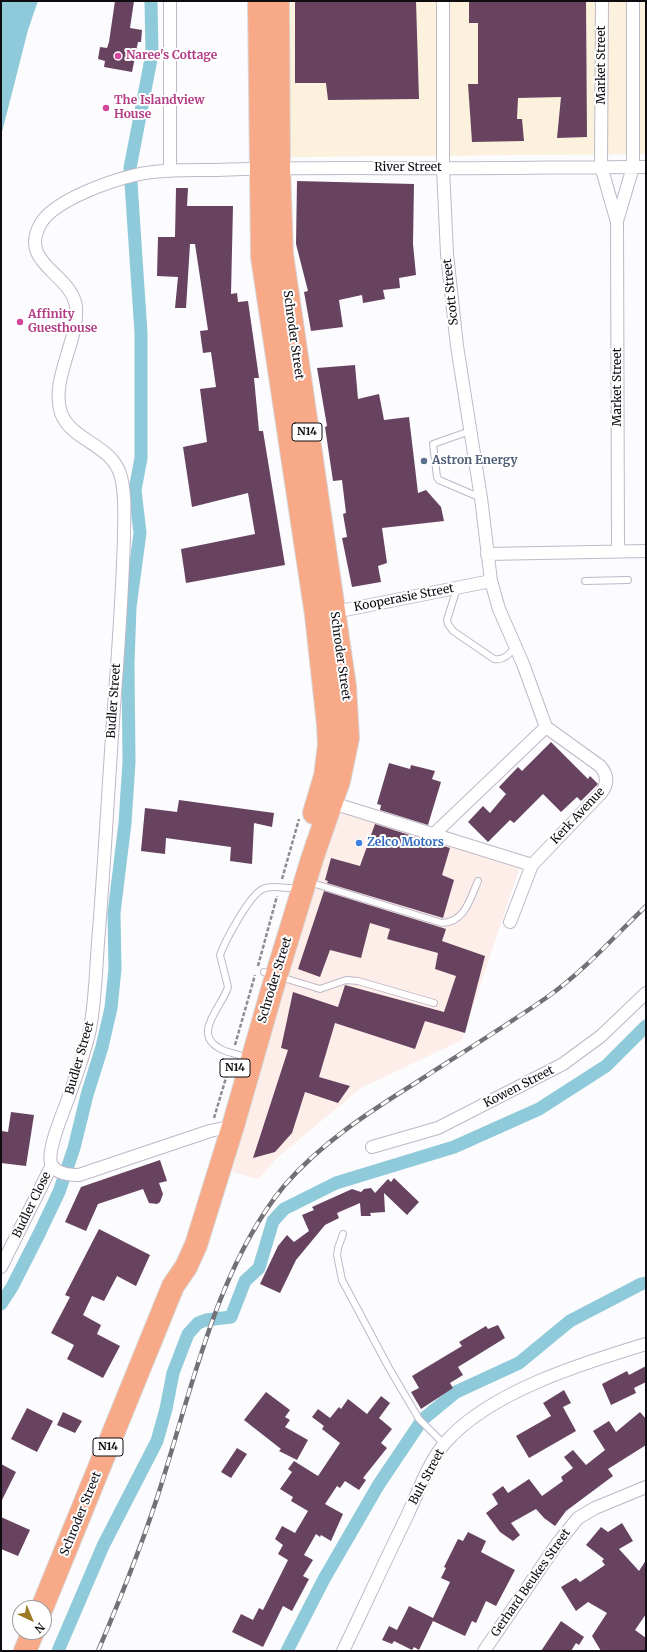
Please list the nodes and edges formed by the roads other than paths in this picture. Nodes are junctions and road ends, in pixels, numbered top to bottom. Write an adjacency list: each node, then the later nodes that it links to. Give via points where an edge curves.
1 (170, 1): 12 (street)
2 (259, 1): 10 (highway, Schroder Street / N14)
3 (278, 1): 10 (highway, Schroder Street / N14)
4 (443, 1): 11 (street, Scott Street)
5 (602, 1): 7 (street, Market Street)
6 (633, 1): 8 (street, Market Street)
7 (601, 166): 8 (street, River Street); 11 (street, River Street); 13 (street, Market Street)
8 (633, 167): 9 (street, River Street); 13 (street, Market Street)
9 (646, 167)
10 (270, 168): 11 (street, River Street); 12 (street, River Street); 23 (highway, Schroder Street / N14, via 262,257)
11 (443, 168): 14 (street, Scott Street, via 447,254)
12 (170, 171): 38 (street, Budler Street, via 138,174 89,191 50,213 42,223 35,242 38,255 70,291 76,305 75,322 60,384 59,402 62,414 70,426 97,445 115,462 122,480 124,508 123,585 92,1018 86,1046 56,1133 51,1156)
13 (617, 222): 16 (street, Market Street)
14 (470, 431): 15 (street, Scott Street); 15 (lane, via 433,444 437,477)
15 (482, 498): 18 (street, Scott Street)
16 (618, 551): 17 (street); 18 (street)
17 (646, 551)
18 (487, 554): 20 (street, Scott Street)
19 (628, 580): 21 (lane)
20 (491, 581): 22 (street, Kooperasie Street); 24 (street, via 498,609)
21 (585, 581)
22 (457, 588): 23 (street, Kooperasie Street); 24 (lane, via 447,620 450,628 494,660 501,660)
23 (325, 613): 26 (highway, Schroder Street / N14, via 329,745 324,776)
24 (515, 647): 25 (street)
25 (546, 727): 27 (street); 28 (street, Kerk Avenue, via 600,766 606,774 607,784 602,794)
26 (326, 801): 27 (street); 30 (highway, Schroder Street / N14)
27 (434, 834): 28 (street)
28 (532, 865): 31 (street, Kerk Avenue)
29 (478, 881): 30 (lane, via 463,914 454,921 442,923)
30 (292, 886): 32 (highway, Schroder Street / N14); 35 (lane, via 268,887 254,895 220,955 228,987 209,1025 207,1035 219,1049)
31 (510, 922)
32 (270, 974): 34 (lane, via 320,989 346,980 358,981); 35 (highway, Schroder Street / N14); 36 (highway, Schroder Street / N14)
33 (646, 993): 37 (street, Kowen Street, via 601,1036 563,1064 438,1128)
34 (434, 1003)
35 (236, 1054): 36 (highway, Schroder Street / N14)
36 (220, 1129): 38 (street, via 88,1173 74,1176); 44 (highway, Schroder Street / N14, via 174,1264 174,1286)
37 (372, 1147)
38 (56, 1169): 40 (street, Budler Close)
39 (343, 1234): 42 (lane, via 337,1255 342,1280 419,1419)
40 (1, 1267)
41 (646, 1344): 42 (street, Bult Street, via 605,1356 512,1394 484,1410)
42 (444, 1444): 47 (street, Bult Street, via 415,1498)
43 (646, 1487): 48 (street, Gerhard Beukes Street, via 595,1508 578,1518 557,1544)
44 (45, 1600)
45 (30, 1640): 46 (highway)
46 (25, 1651)
47 (344, 1651)
48 (484, 1651)

